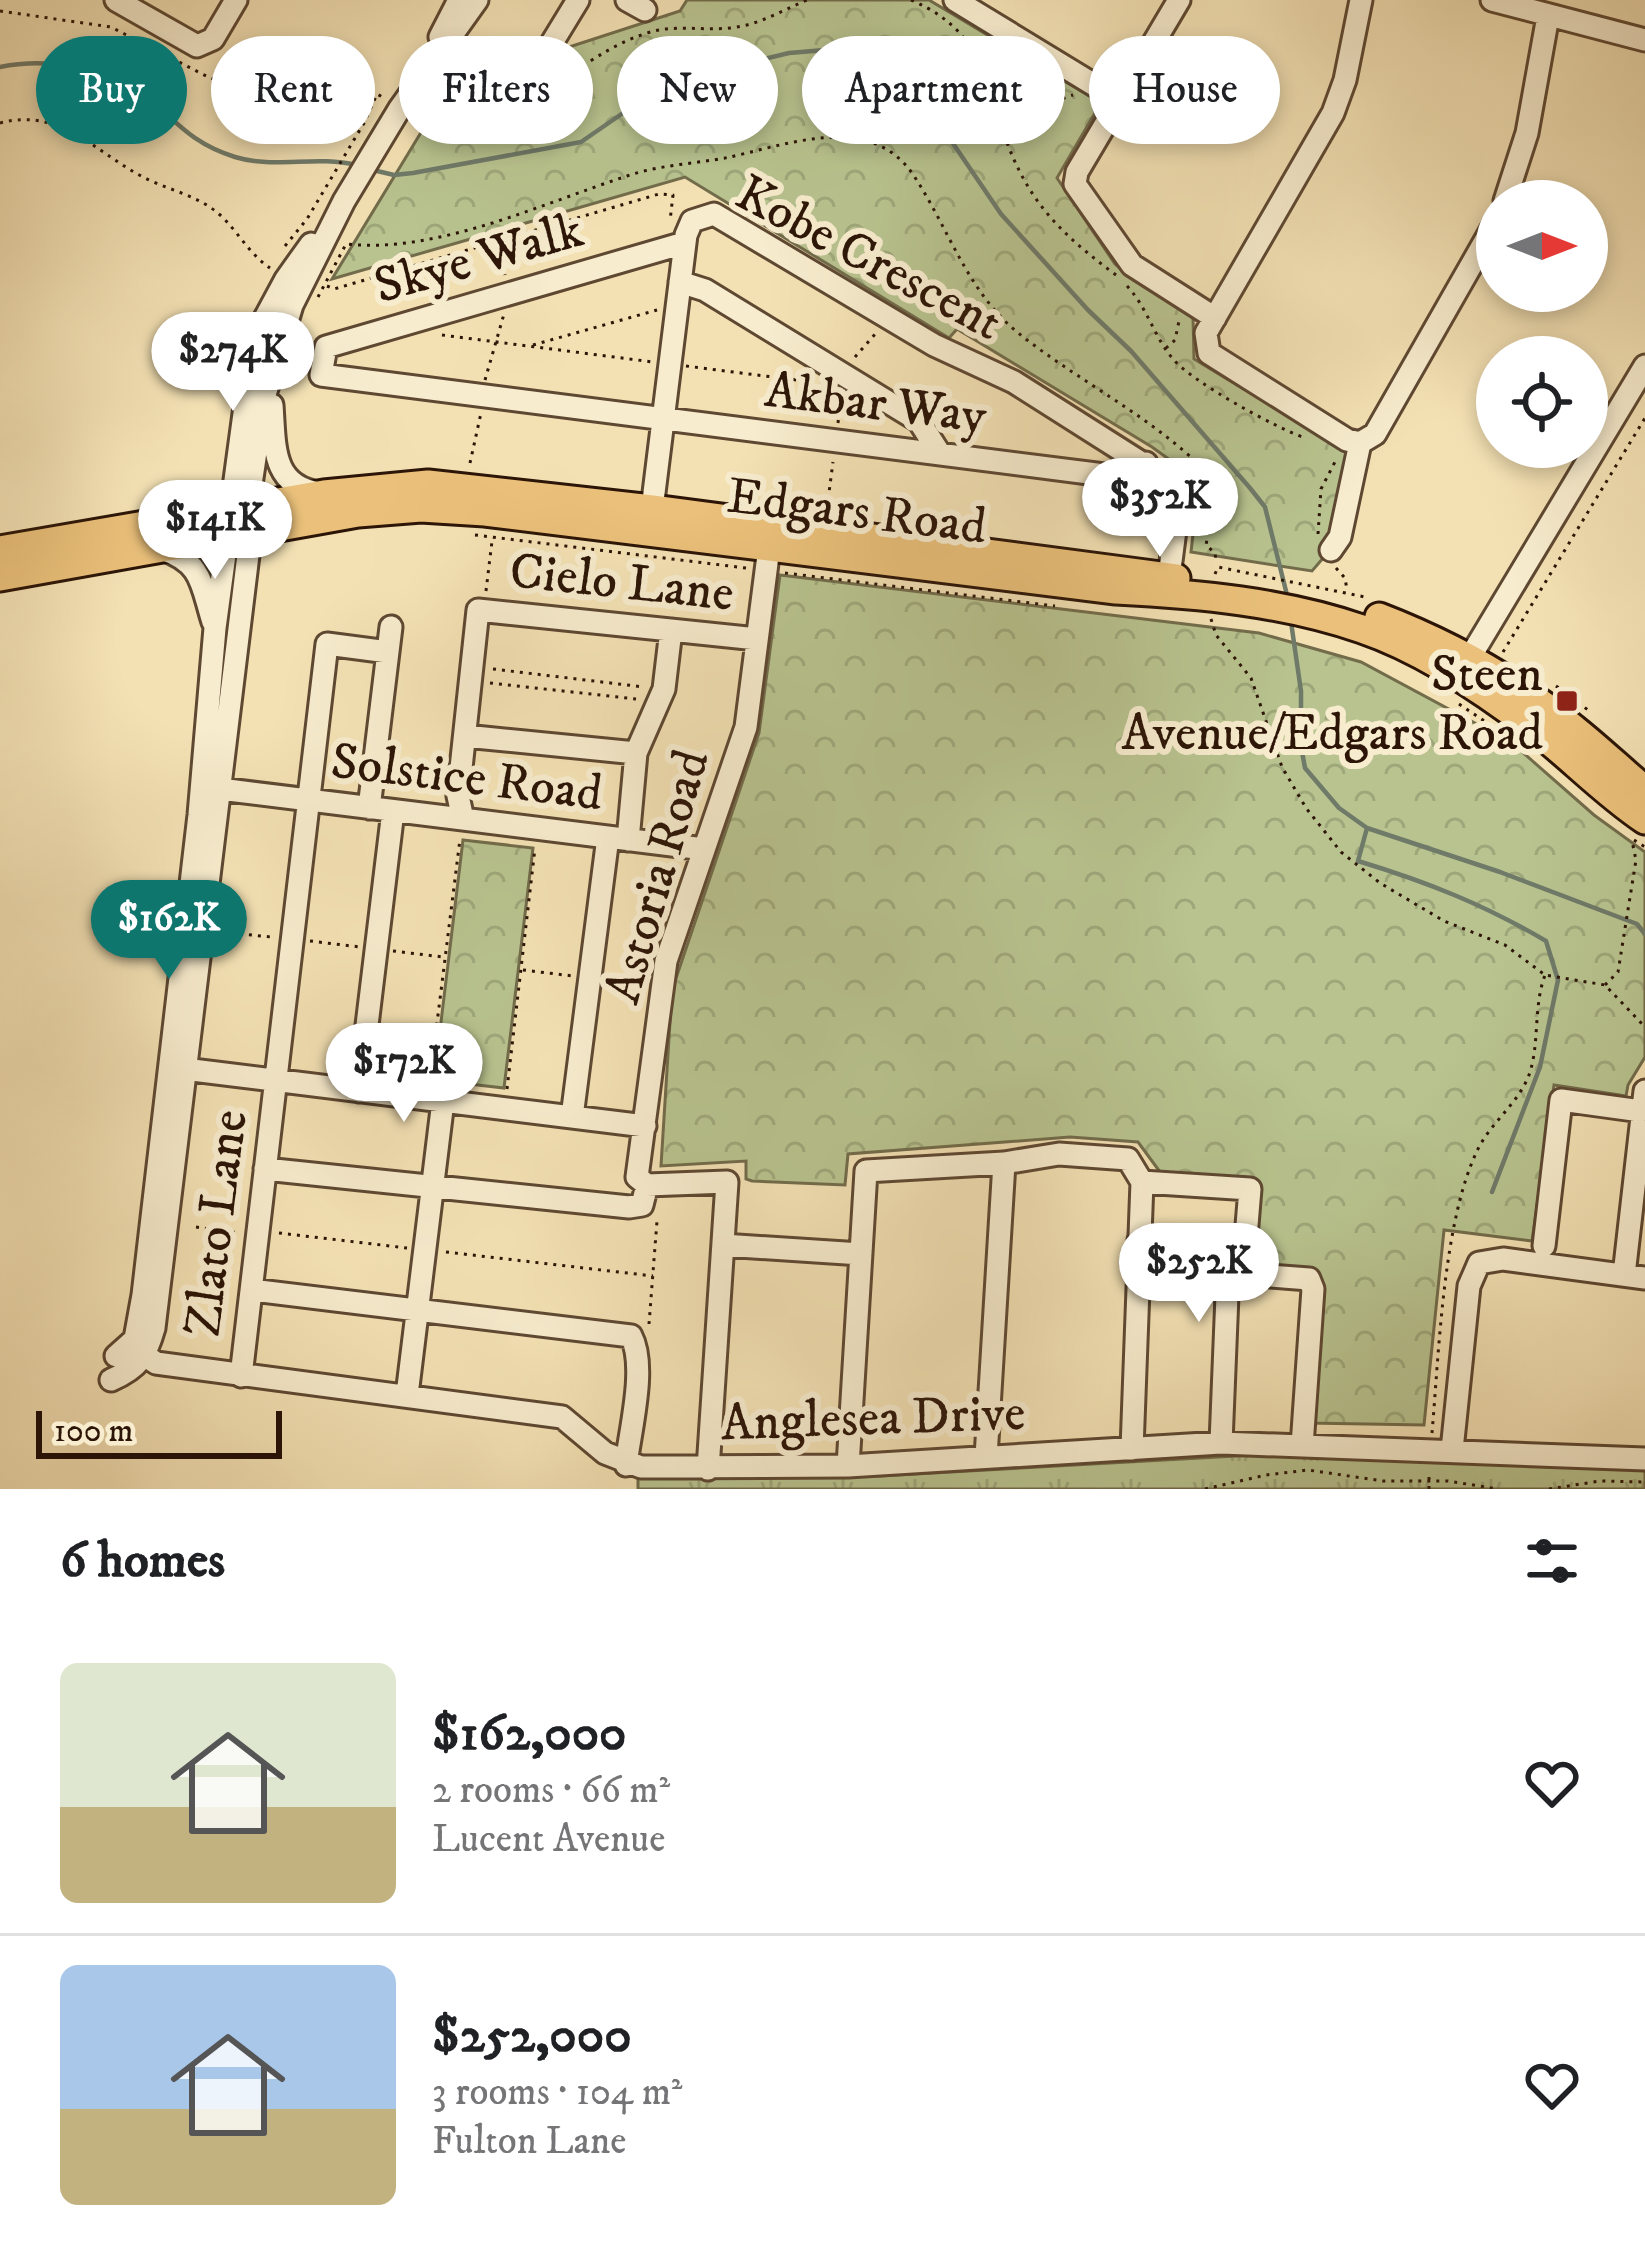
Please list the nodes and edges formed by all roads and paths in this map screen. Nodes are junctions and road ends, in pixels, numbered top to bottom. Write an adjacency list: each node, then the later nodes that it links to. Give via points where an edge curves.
1 (116, 0): 2 (street, via 197,46 213,39)
2 (236, 0)
3 (459, 0): 12 (street)
4 (477, 0): 13 (street)
5 (578, 0): 14 (street)
6 (1179, 0): 15 (street)
7 (1361, 0): 35 (street, via 1333,113)
8 (1492, 0): 11 (street)
9 (803, 1): 19 (path, via 750,25 649,32 531,91 489,94 452,82 419,121)
10 (961, 2): 17 (street)
11 (1548, 16): 16 (street); 22 (street)
12 (442, 36)
13 (450, 36)
14 (556, 36)
15 (1153, 36)
16 (1645, 40)
17 (1089, 81)
18 (399, 101): 19 (street)
19 (386, 117): 23 (street); 27 (path, via 364,123)
20 (0, 122): 29 (path, via 44,120 77,133 146,179 217,212)
21 (1089, 144): 33 (street, via 1075,184 1132,265)
22 (1512, 180)
23 (344, 201): 39 (street); 52 (street, via 286,279 259,336)
24 (505, 239): 32 (path)
25 (684, 243): 30 (street, Kobe Crescent); 32 (street, Skye Walk); 48 (street, Kobe Crescent, via 699,217 724,217)
26 (346, 244): 31 (path)
27 (280, 254)
28 (1476, 257): 46 (street, via 1375,434)
29 (270, 268)
30 (680, 282): 42 (street); 45 (street, Kobe Crescent)
31 (326, 285)
32 (506, 295): 41 (street, Skye Walk, via 326,347); 43 (path)
33 (1189, 302): 35 (street); 38 (path)
34 (658, 310): 37 (path)
35 (1215, 318): 46 (street, via 1205,340 1214,359)
36 (878, 332): 42 (path)
37 (530, 346)
38 (1165, 348)
39 (274, 357): 50 (street, via 283,474 298,489); 52 (street)
40 (1645, 366): 69 (street)
41 (321, 375): 43 (street, Akbar Way)
42 (844, 375): 47 (street, via 919,421)
43 (483, 396): 45 (street, Akbar Way); 49 (path)
44 (1645, 418): 68 (path, via 1503,652)
45 (662, 419): 47 (street, Akbar Way); 51 (street, Kobe Crescent)
46 (1360, 443): 57 (street)
47 (940, 454): 48 (street, Akbar Way, via 1112,476)
48 (1147, 463): 59 (street, Kobe Crescent, via 1178,493)
49 (470, 464)
50 (324, 494): 51 (main road, Edgars Road, via 452,485); 52 (main road, Edgars Road)
51 (652, 509): 53 (main road, Edgars Road)
52 (239, 521): 53 (main road, Edgars Road, via 436,508); 55 (main road, Edgars Road); 56 (main road, Edgars Road); 64 (street); 76 (street)
53 (770, 536): 59 (main road, Edgars Road); 60 (main road, Edgars Road, via 1116,590); 66 (street, Astoria Road)
54 (493, 537): 62 (path)
55 (162, 548): 58 (main road, Edgars Road); 64 (street, via 197,569)
56 (0, 550)
57 (1331, 550)
58 (0, 577)
59 (1169, 577): 60 (main road, Edgars Road)
60 (1231, 589): 61 (main road, Edgars Road); 61 (path); 92 (path, via 1211,625 1251,678 1282,767 1341,853 1380,884 1505,945)
61 (1337, 602): 69 (main road, Edgars Road, via 1393,641)
62 (481, 610): 65 (street, Cielo Lane); 70 (street)
63 (391, 627): 67 (street)
64 (215, 628): 97 (street)
65 (671, 630): 66 (street, Cielo Lane); 72 (street)
66 (757, 639): 86 (street, Astoria Road, via 746,727)
67 (388, 652): 78 (street, Zlato Lane, via 327,644); 79 (street)
68 (1516, 660)
69 (1464, 667): 77 (main road, Edgars Road, via 1574,728); 83 (main road, Edgars Road)
70 (471, 674): 72 (path); 72 (path); 74 (street)
71 (1546, 680): 73 (path)
72 (661, 695): 75 (street)
73 (1602, 722)
74 (465, 736): 75 (street); 81 (street)
75 (636, 754): 84 (street)
76 (220, 790): 78 (street, Solstice Road); 97 (street)
77 (1645, 790)
78 (311, 801): 79 (street, Solstice Road); 88 (street, Zlato Lane)
79 (369, 808): 80 (street, Solstice Road)
80 (393, 811): 81 (street, Solstice Road); 89 (street)
81 (463, 819): 82 (street, Solstice Road); 90 (path)
82 (537, 829): 84 (street, Solstice Road); 91 (path)
83 (1639, 829): 85 (path); 95 (path, via 1618,972)
84 (618, 838): 86 (street, Solstice Road); 93 (street)
85 (1645, 847)
86 (704, 849): 104 (street, Astoria Road, via 658,994)
87 (231, 933): 88 (path)
88 (294, 939): 89 (path); 98 (street, Zlato Lane)
89 (376, 949): 90 (path); 99 (street)
90 (446, 958): 101 (path)
91 (521, 970): 93 (path); 102 (path)
92 (1545, 975): 95 (path); 132 (path, via 1531,1070 1477,1150 1453,1234)
93 (590, 979): 94 (path); 103 (street)
94 (641, 985)
95 (1604, 985): 96 (path)
96 (1645, 1027)
97 (178, 1068): 98 (street); 125 (street, via 154,1328)
98 (276, 1081): 99 (street); 106 (street, Zlato Lane)
99 (359, 1091): 101 (street)
100 (1643, 1098): 116 (street, via 1561,1100); 121 (street)
101 (436, 1100): 102 (street); 108 (street)
102 (505, 1109): 103 (street)
103 (572, 1117): 104 (street)
104 (645, 1126): 109 (street, Astoria Road, via 637,1177)
105 (1004, 1163): 107 (street, via 1059,1154 1128,1159); 118 (street, via 866,1171); 133 (street)
106 (266, 1168): 108 (street); 112 (street, Zlato Lane)
107 (1142, 1181): 113 (street); 115 (street, via 1250,1189 1246,1237)
108 (433, 1185): 109 (street, via 629,1208 642,1205); 117 (street)
109 (647, 1185): 114 (street, via 727,1181)
110 (657, 1221): 120 (path)
111 (196, 1227): 112 (path)
112 (259, 1231): 117 (path); 122 (street, Zlato Lane)
113 (1139, 1240): 115 (street); 131 (street)
114 (723, 1245): 118 (street); 137 (street)
115 (1229, 1246): 119 (street)
116 (1544, 1246)
117 (425, 1250): 120 (path); 123 (street)
118 (861, 1254): 136 (street)
119 (1230, 1273): 129 (street); 130 (street, via 1309,1279)
120 (653, 1276): 124 (path)
121 (1634, 1277): 132 (street, via 1503,1259 1474,1268)
122 (252, 1290): 123 (street); 126 (street, Zlato Lane)
123 (418, 1310): 128 (street); 135 (street, via 631,1336 637,1372)
124 (649, 1324)
125 (131, 1352): 126 (street); 127 (street, via 129,1372)
126 (242, 1376): 128 (street)
127 (111, 1380)
128 (407, 1395): 135 (street, via 562,1417)
129 (1221, 1443): 130 (street, Anglesea Drive); 131 (street, Anglesea Drive)
130 (1302, 1446): 132 (street, Anglesea Drive)
131 (1132, 1449): 133 (street, Anglesea Drive)
132 (1441, 1450): 134 (street, Anglesea Drive)
133 (986, 1457): 136 (street, Anglesea Drive)
134 (1645, 1459)
135 (626, 1465): 137 (street, Anglesea Drive)
136 (848, 1466): 137 (street, Anglesea Drive)
137 (708, 1469)
138 (1645, 1482): 141 (path)
139 (1205, 1489): 140 (path, via 1308,1470)
140 (1498, 1489)
141 (1549, 1489)

